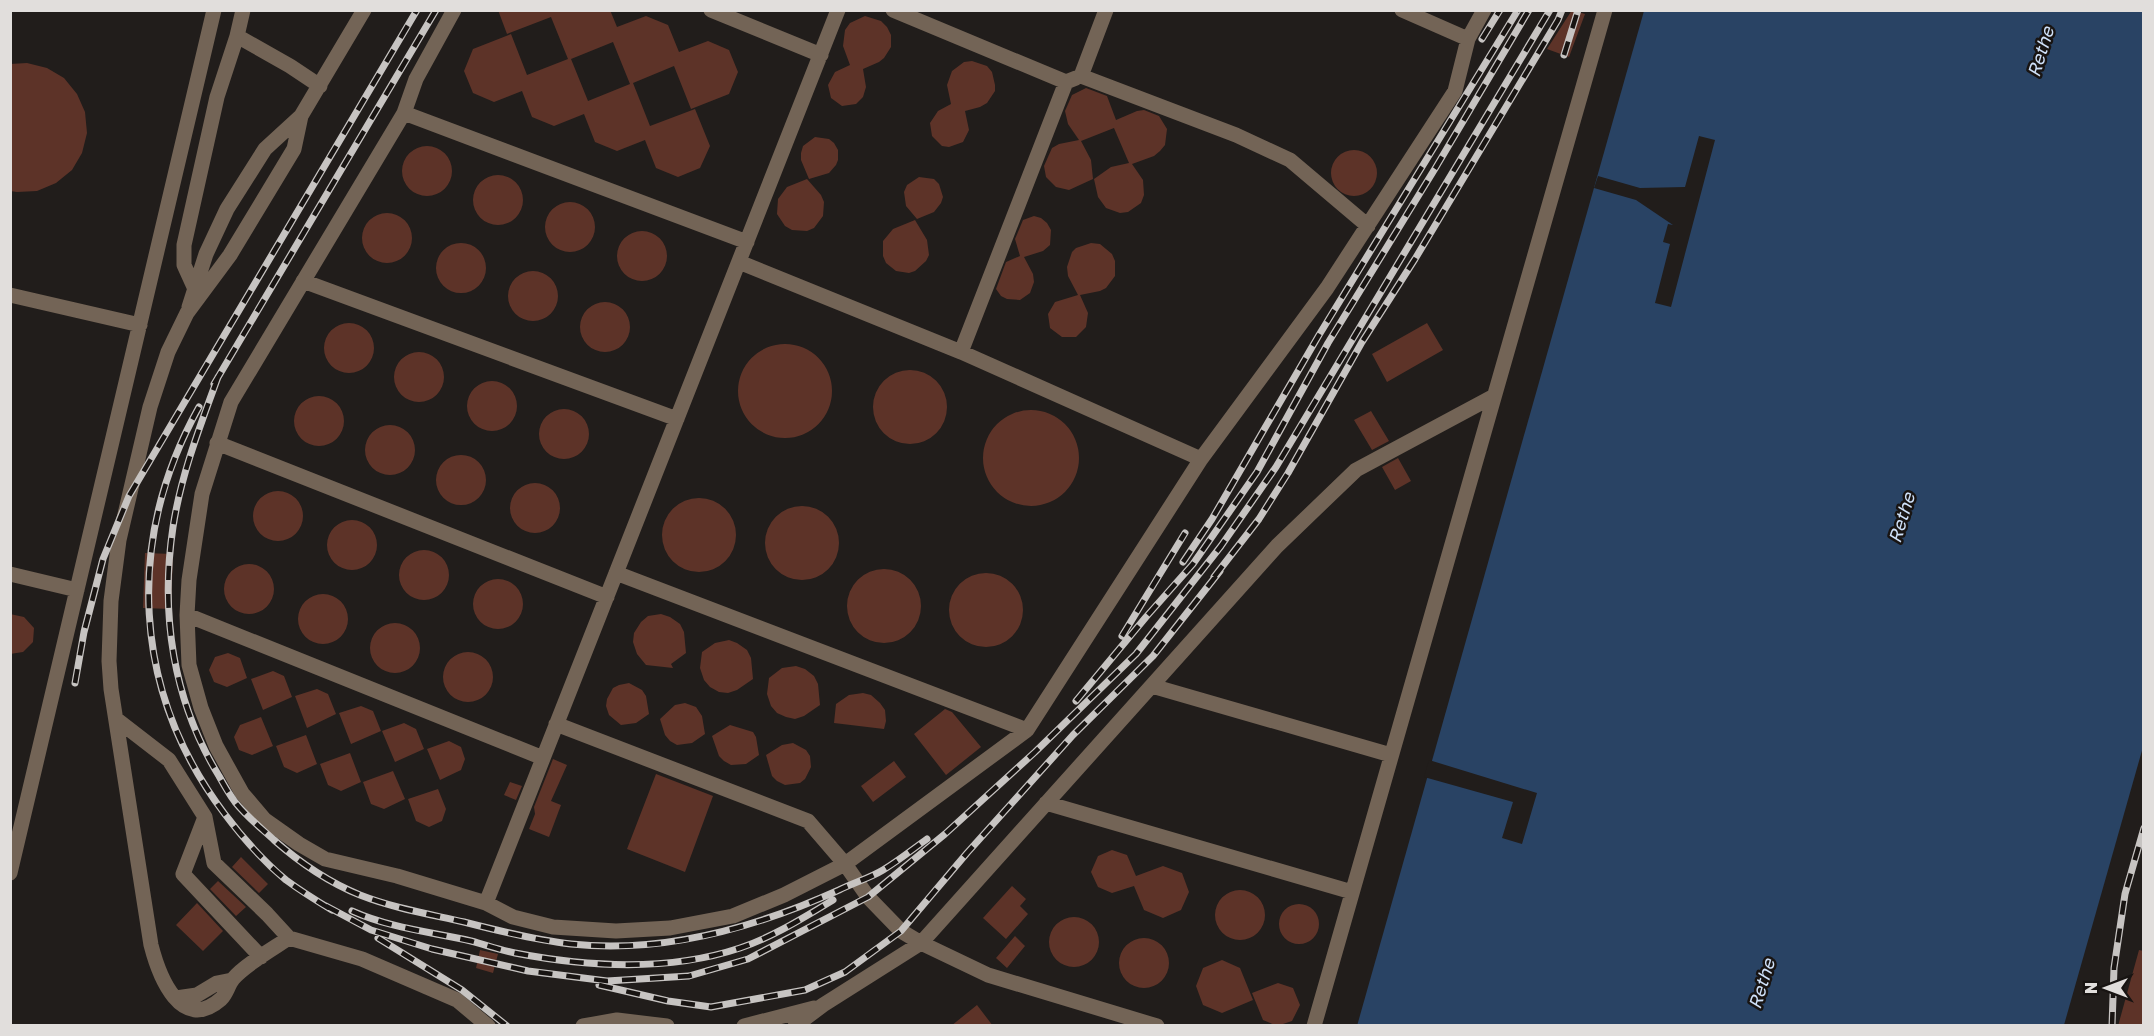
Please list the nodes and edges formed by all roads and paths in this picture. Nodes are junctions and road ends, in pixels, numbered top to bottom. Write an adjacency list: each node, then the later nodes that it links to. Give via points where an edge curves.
1 (214, 10): 26 (street)
2 (243, 10): 12 (street)
3 (364, 10): 16 (street)
4 (454, 10): 17 (street, via 416,79)
5 (711, 10): 14 (street)
6 (838, 10): 14 (street)
7 (893, 10): 15 (street)
8 (1106, 10): 15 (street)
9 (1402, 10): 13 (street)
10 (1484, 10): 13 (street)
11 (1605, 10): 28 (street)
12 (237, 36): 16 (street); 23 (street, via 217,97 184,244 184,265)
13 (1468, 39): 19 (street, via 1455,91)
14 (821, 55): 20 (street)
15 (1074, 79): 19 (street, via 1236,135 1290,160); 27 (street)
16 (320, 86): 18 (street)
17 (404, 113): 20 (street); 22 (street)
18 (301, 116): 23 (street, via 266,149 244,180 218,226); 25 (street, via 294,149 230,255)
19 (1368, 226): 31 (street)
20 (747, 242): 21 (street)
21 (739, 262): 27 (street); 29 (street)
22 (303, 281): 29 (street); 30 (street, via 231,402)
23 (194, 286): 25 (street)
24 (10, 295): 26 (street)
25 (187, 313): 38 (street, via 160,370 119,540 109,636)
26 (140, 325): 34 (street)
27 (961, 352): 31 (street)
28 (1494, 396): 37 (street, via 1356,470 1277,546); 41 (street)
29 (677, 419): 32 (street)
30 (217, 443): 35 (street); 36 (street, via 202,494)
31 (1201, 459): 40 (street)
32 (616, 573): 35 (street); 40 (street)
33 (10, 574): 34 (street)
34 (77, 590): 46 (street)
35 (607, 597): 39 (street)
36 (187, 615): 42 (street); 48 (street, via 189,665 201,708 242,793 265,820 325,859)
37 (1152, 686): 41 (street); 43 (street)
38 (116, 719): 44 (street, via 169,760); 51 (street, via 151,945 169,993 176,998 197,995 217,983 232,980)
39 (556, 724): 42 (street); 45 (street, via 808,821)
40 (1027, 730): 45 (street)
41 (1391, 755): 47 (street)
42 (543, 758): 48 (street)
43 (1046, 803): 47 (street); 50 (street)
44 (205, 817): 49 (street, via 214,863); 51 (street, via 183,874)
45 (845, 864): 48 (street, via 733,916 670,928 616,931 553,927 513,917); 50 (street, via 868,897 901,931)
46 (10, 873)
47 (1352, 892): 59 (street)
48 (486, 903)
49 (289, 938): 51 (street); 53 (street, via 362,959 457,1000)
50 (921, 944): 52 (street); 58 (street, via 988,975)
51 (261, 957)
52 (823, 1005): 56 (street); 57 (street)
53 (488, 1026)
54 (583, 1026): 55 (street, via 616,1020)
55 (667, 1026)
56 (744, 1026)
57 (795, 1026)
58 (1157, 1026)
59 (1314, 1026)

